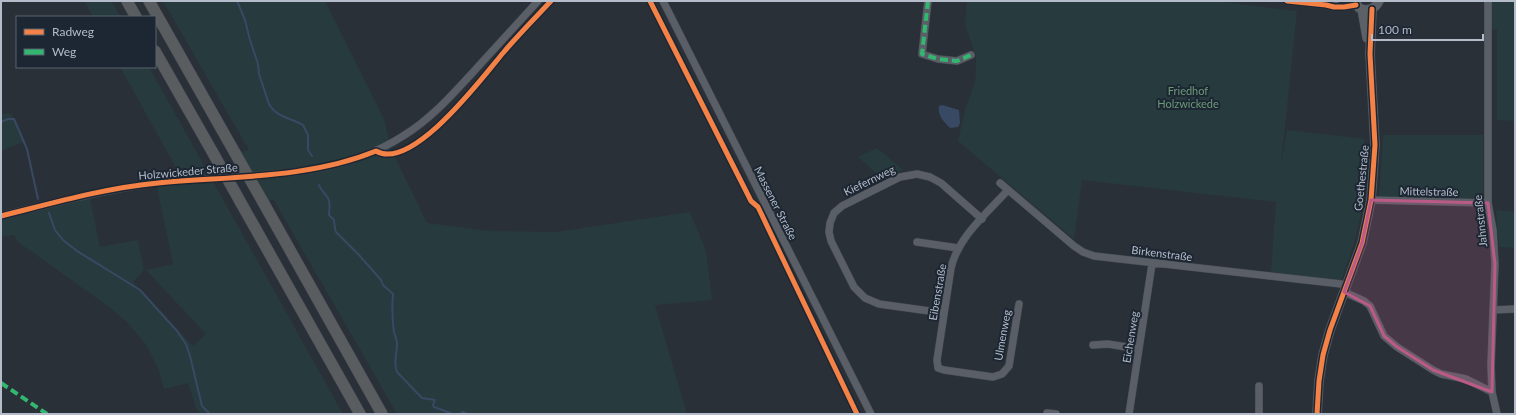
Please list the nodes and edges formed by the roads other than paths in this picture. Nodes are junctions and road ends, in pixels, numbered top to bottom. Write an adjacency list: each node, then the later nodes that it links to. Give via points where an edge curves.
1 (127, 1): 13 (highway)
2 (149, 1): 38 (highway, bridge)
3 (538, 1): 21 (street, Holzwickeder Straße, via 428,118 404,136 356,160 308,170 127,187)
4 (663, 1): 39 (street, Massener Straße)
5 (928, 1): 16 (street, via 922,54 957,61)
6 (1287, 1): 10 (street)
7 (1336, 1): 10 (street)
8 (1380, 1): 12 (main road)
9 (1488, 1): 20 (street, Jahnstraße)
10 (1326, 5): 11 (street)
11 (1357, 5): 12 (main road); 15 (main road, Goethestraße)
12 (1372, 9): 15 (main road, Goethestraße)
13 (135, 16)
14 (156, 52): 37 (highway, bridge)
15 (1370, 54): 19 (main road, Goethestraße, via 1375,145)
16 (971, 55)
17 (1000, 183): 18 (street, Birkenstraße)
18 (1008, 190): 22 (street, Eibenstraße); 25 (street, Birkenstraße, via 1083,252 1100,257)
19 (1371, 200): 20 (street, Mittelstraße); 26 (main road, Goethestraße, via 1362,243)
20 (1488, 203): 29 (street, Jahnstraße, via 1495,264)
21 (1, 216)
22 (982, 219): 24 (street, Eibenstraße); 30 (street, Kiefernweg, via 941,183 918,174 900,177 847,203 838,209 832,218 829,227 831,241 850,281 861,295 880,304)
23 (917, 242): 24 (street)
24 (958, 248): 30 (street, Eibenstraße, via 951,268)
25 (1152, 264): 26 (street, Birkenstraße, via 1337,284); 32 (street, Eichenweg)
26 (1345, 289): 35 (street, Birkenstraße, via 1370,306 1384,336 1398,347 1441,374 1466,379); 43 (main road, Goethestraße, via 1323,355)
27 (1019, 304): 33 (street, Ulmenweg, via 1009,366 1002,374 993,377)
28 (1515, 309): 29 (street)
29 (1493, 310): 35 (street, Jahnstraße)
30 (944, 313): 33 (street, Eibenstraße)
31 (1093, 345): 32 (street, via 1108,344)
32 (1139, 349): 41 (street, Eichenweg)
33 (938, 368)
34 (1259, 386): 42 (street)
35 (1492, 392): 44 (street, Jahnstraße)
36 (1047, 413): 40 (street)
37 (360, 414)
38 (382, 414)
39 (871, 414)
40 (1056, 414)
41 (1129, 414)
42 (1259, 414)
43 (1316, 414)
44 (1497, 414)

